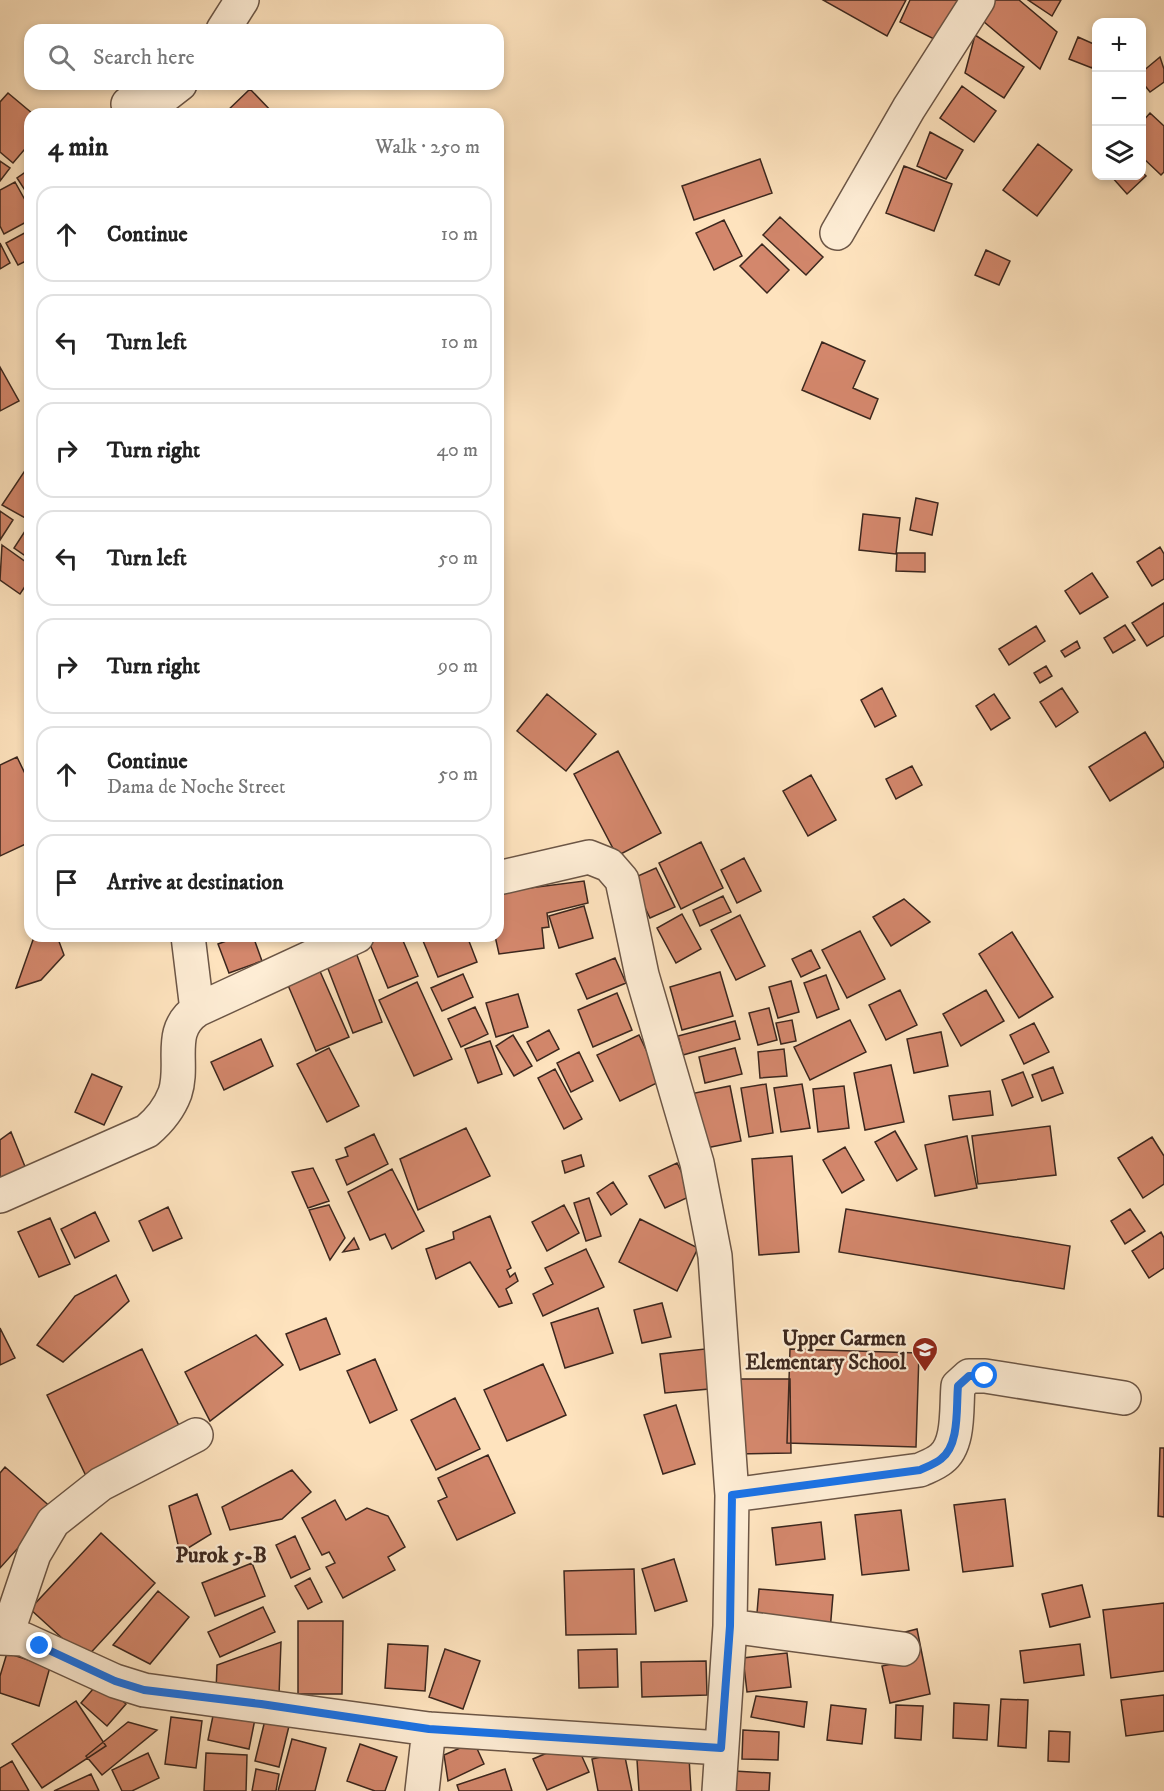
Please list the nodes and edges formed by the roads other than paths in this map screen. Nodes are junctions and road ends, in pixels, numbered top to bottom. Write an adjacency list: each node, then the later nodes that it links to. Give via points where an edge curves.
1 (242, 0): 3 (street)
2 (978, 0): 6 (street, via 909,108)
3 (227, 24)
4 (172, 90): 5 (street, via 162,98)
5 (129, 104)
6 (837, 233)
7 (504, 877): 14 (street, via 589,857 609,865 622,880 642,975 697,1163 715,1256)
8 (189, 942): 10 (street)
9 (344, 942): 10 (street)
10 (197, 1010): 11 (street, via 185,1019 180,1032 175,1091 163,1118 147,1131)
11 (0, 1196)
12 (1125, 1398): 14 (street, via 969,1376 958,1386 954,1435 942,1459 920,1470)
13 (196, 1435): 16 (street, via 101,1484 53,1522 34,1554)
14 (732, 1495): 15 (street)
15 (730, 1626): 17 (street); 19 (street)
16 (3, 1638): 18 (street, via 40,1646 115,1681 144,1690)
17 (903, 1649)
18 (429, 1729): 19 (street); 20 (street)
19 (721, 1748): 21 (street)
20 (422, 1791)
21 (718, 1791)

